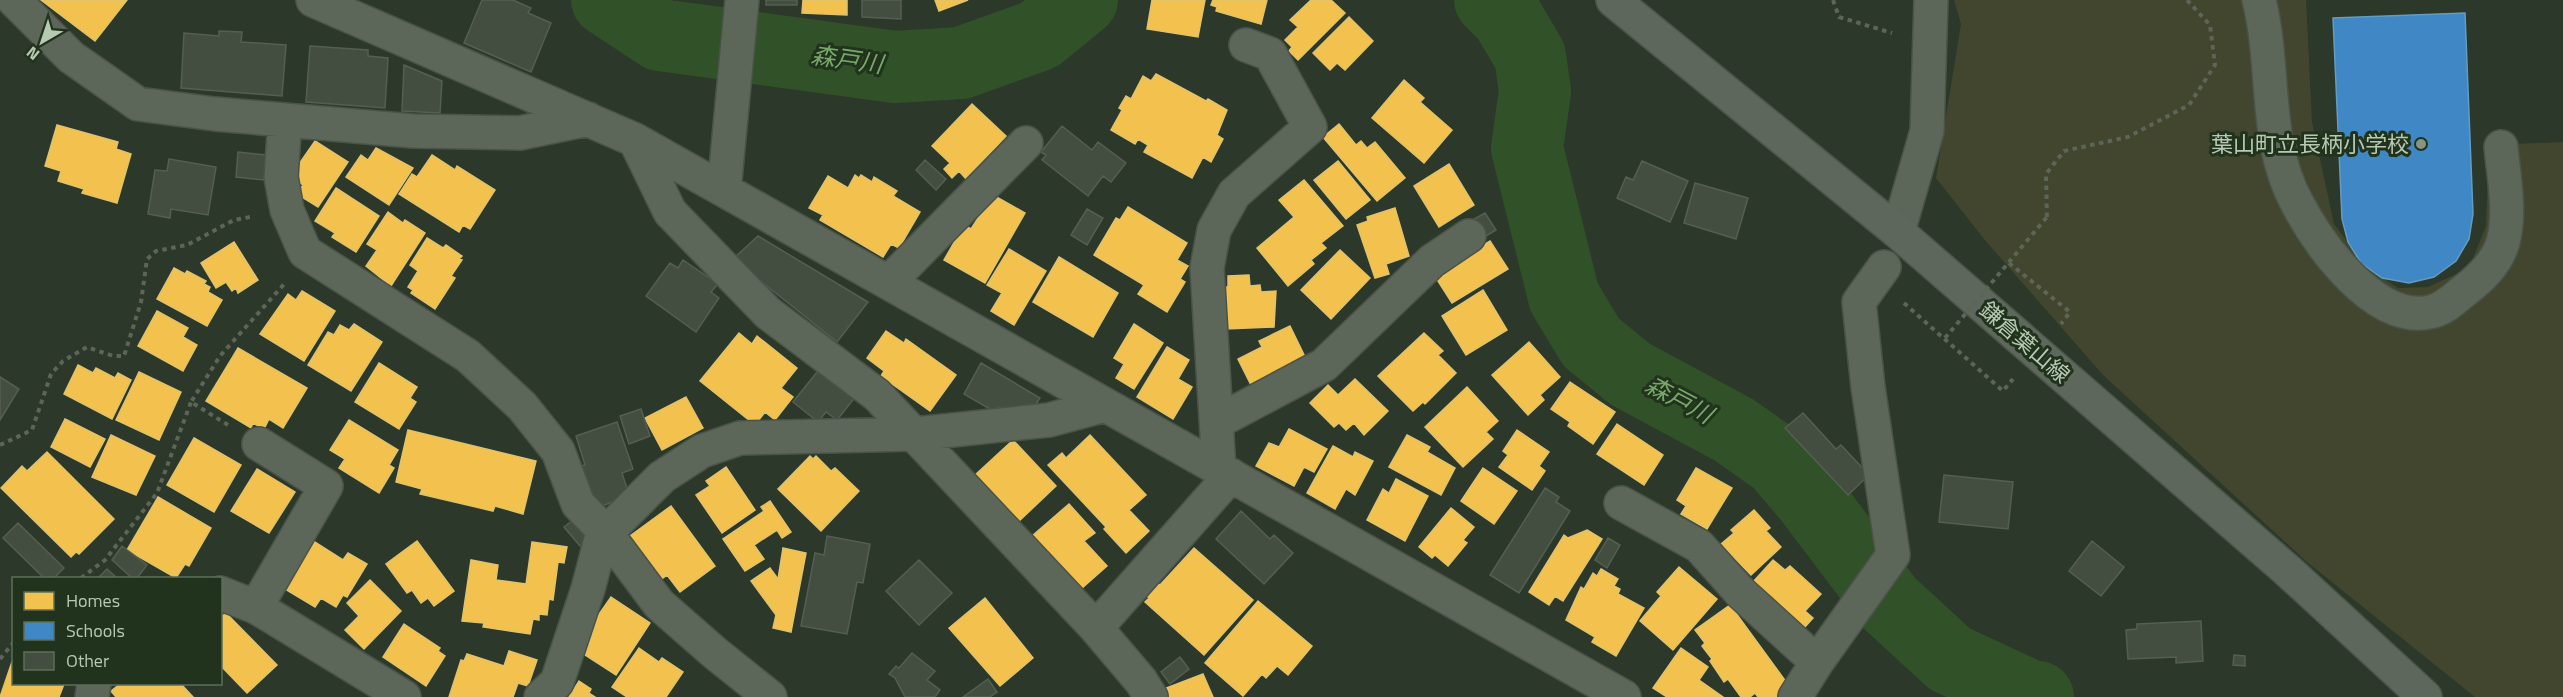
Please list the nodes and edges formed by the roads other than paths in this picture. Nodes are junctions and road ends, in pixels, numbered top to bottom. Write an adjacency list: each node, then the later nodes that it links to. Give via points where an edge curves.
1 (14, 0): 9 (street, via 71,57 138,104)
2 (313, 0): 8 (street)
3 (1613, 0): 14 (main road, 鎌倉葉山線)
4 (1931, 0): 14 (street, via 1927,131)
5 (2259, 0): 12 (street, via 2275,144 2283,176 2316,234 2364,291 2392,308 2417,314 2432,312 2490,267 2503,240 2507,206)
6 (742, 3): 13 (street)
7 (1246, 45): 19 (street, via 1270,54 1310,127 1234,194 1214,230 1207,268)
8 (588, 119): 9 (street, via 520,133 413,131); 10 (street)
9 (285, 120): 24 (street, via 281,177 287,210 305,252 468,356 522,406 558,451 578,504)
10 (635, 140): 13 (street); 20 (street, via 670,212 768,313 878,395)
11 (1026, 143): 17 (street)
12 (2501, 147)
13 (724, 190): 17 (street)
14 (1898, 232): 35 (main road, 鎌倉葉山線, via 2288,571)
15 (1469, 236): 19 (street, via 1432,261 1324,365)
16 (1884, 267): 28 (street, via 1858,302 1893,555)
17 (889, 282): 18 (street)
18 (1105, 405): 20 (street, via 1048,420); 22 (street)
19 (1217, 422): 22 (street)
20 (915, 434): 24 (street, via 740,438 702,451 662,477); 27 (street)
21 (259, 444): 26 (street, via 326,486)
22 (1225, 472): 27 (street); 33 (street)
23 (1621, 503): 28 (street, via 1699,546 1741,593)
24 (606, 532): 30 (street, via 557,682); 31 (street, via 659,604)
25 (222, 594): 26 (street)
26 (256, 607): 29 (street)
27 (1096, 628): 32 (street)
28 (1818, 662): 34 (street)
29 (397, 695)
30 (541, 697)
31 (770, 697)
32 (1151, 697)
33 (1624, 697)
34 (1796, 697)
35 (2425, 697)

